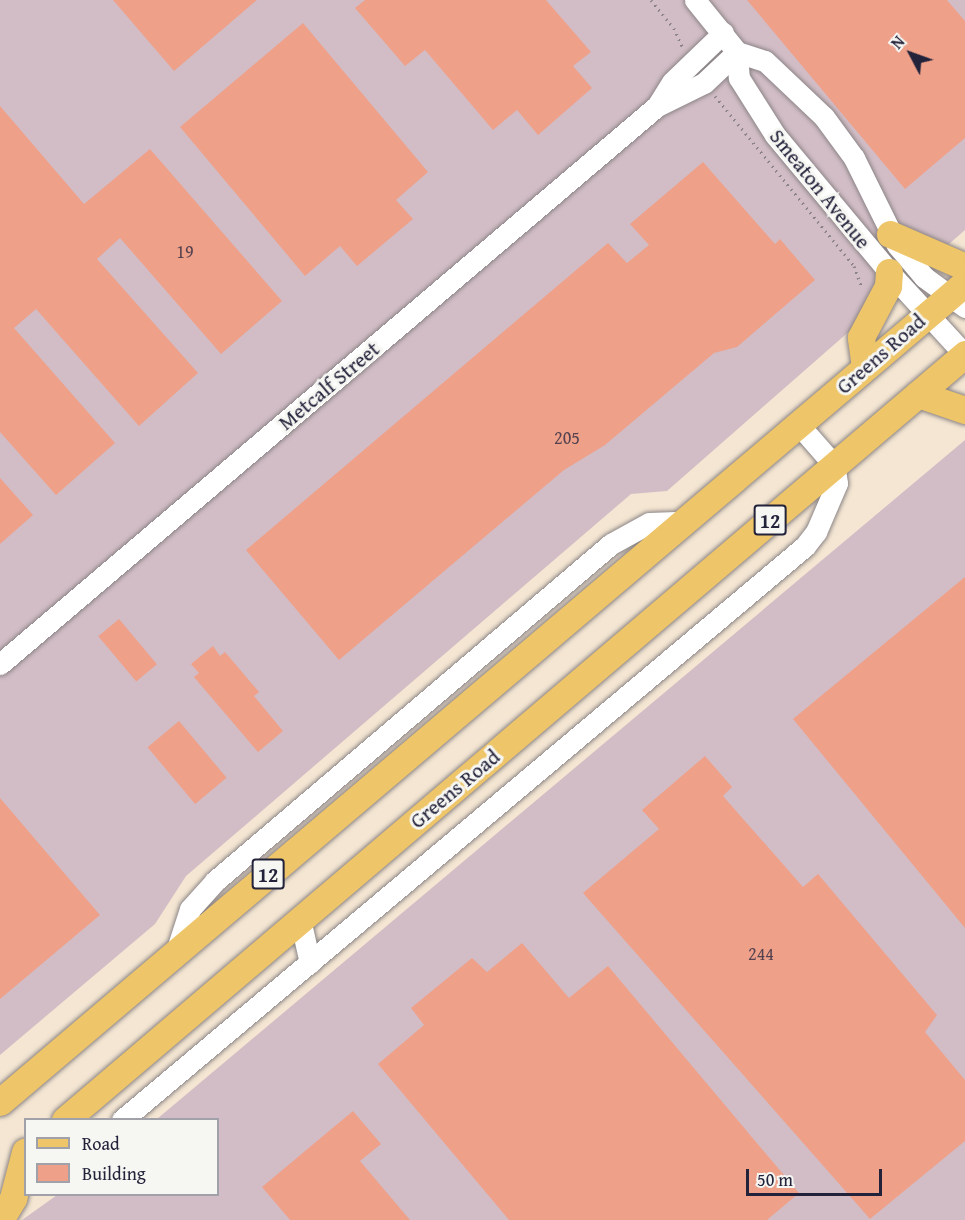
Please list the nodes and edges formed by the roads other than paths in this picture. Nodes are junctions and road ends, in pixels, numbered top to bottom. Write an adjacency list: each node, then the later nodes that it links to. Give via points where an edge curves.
1 (695, 0): 2 (street, Smeaton Avenue)
2 (723, 33): 3 (street, Smeaton Avenue); 4 (street, Metcalf Street, via 672,82)
3 (737, 52): 4 (street, Metcalf Street, via 704,83); 5 (street, Smeaton Avenue, via 765,61 824,117 854,158); 7 (street, Smeaton Avenue, via 739,78 763,119)
4 (657, 106): 16 (street, Metcalf Street)
5 (890, 234): 6 (main road); 8 (street, Smeaton Avenue, via 924,277)
6 (965, 267)
7 (889, 272): 9 (street, Smeaton Avenue); 11 (main road, via 888,286 861,337)
8 (960, 296): 9 (main road, Greens Road / 12)
9 (927, 315): 10 (street, Smeaton Avenue); 11 (main road, Greens Road / 12)
10 (965, 355): 12 (main road, Greens Road / 12)
11 (865, 367): 14 (main road, Greens Road / 12)
12 (918, 394): 13 (main road); 15 (main road, Greens Road / 12)
13 (965, 410)
14 (799, 425): 15 (street); 19 (main road, Greens Road / 12)
15 (834, 465): 17 (main road, Greens Road / 12); 18 (street, Greens Road, via 837,483 816,532 805,546)
16 (0, 664)
17 (300, 919): 18 (street); 20 (main road, Greens Road / 12)
18 (310, 963): 21 (street, Greens Road)
19 (0, 1102)
20 (76, 1117)
21 (123, 1118)
22 (24, 1153): 24 (main road)
23 (24, 1156): 25 (main road, via 13,1198)
24 (0, 1173)
25 (0, 1220)

